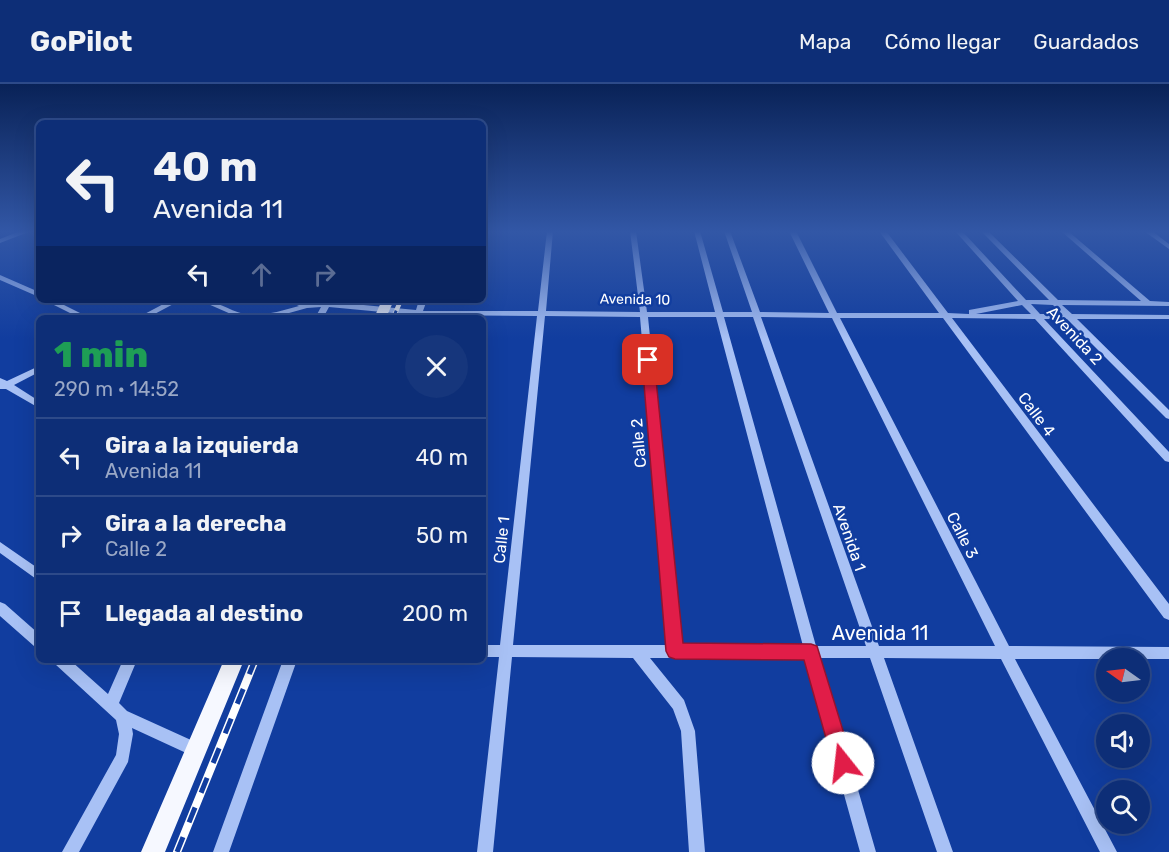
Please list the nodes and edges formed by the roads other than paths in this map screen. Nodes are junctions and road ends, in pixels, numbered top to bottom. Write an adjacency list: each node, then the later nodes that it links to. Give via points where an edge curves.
1 (546, 267): 30 (street, Calle 1)
2 (638, 267): 31 (street, Calle 2)
3 (707, 267): 32 (street)
4 (739, 267): 33 (street, Avenida 1)
5 (810, 267): 34 (street, Calle 3)
6 (908, 267): 35 (street, Calle 4)
7 (991, 267): 12 (street, Avenida 2)
8 (1021, 267): 19 (street, Avenida 2)
9 (1106, 267): 20 (street)
10 (0, 277): 11 (street)
11 (36, 295)
12 (1024, 302): 19 (street, Avenida 10); 35 (street, Avenida 10); 36 (street, Avenida 2)
13 (54, 303): 24 (street)
14 (171, 303): 25 (street)
15 (210, 303): 26 (street)
16 (298, 303): 22 (street)
17 (323, 303): 22 (street, Avenida 10)
18 (336, 303): 23 (street, Avenida 10)
19 (1058, 303): 20 (street, Avenida 10); 37 (street, Avenida 2)
20 (1149, 304): 21 (street, Avenida 10); 38 (street)
21 (1169, 304)
22 (307, 306): 27 (street, Avenida 10)
23 (384, 309): 28 (street, Avenida 10)
24 (80, 315)
25 (147, 315)
26 (240, 315)
27 (273, 315)
28 (413, 315)
29 (486, 315): 30 (street, Avenida 10)
30 (541, 315): 31 (street, Avenida 10); 50 (street, Calle 1)
31 (644, 316): 32 (street, Avenida 10); 52 (street, Calle 2)
32 (721, 316): 33 (street, Avenida 10); 53 (street)
33 (756, 317): 34 (street, Avenida 10); 54 (street, Avenida 1)
34 (834, 317): 35 (street, Avenida 10); 55 (street, Calle 3)
35 (944, 317): 36 (street, Avenida 10); 47 (street, Calle 4)
36 (1038, 317): 37 (street, Avenida 10); 43 (street, Avenida 2)
37 (1072, 317): 38 (street, Avenida 10); 42 (street, Avenida 2)
38 (1168, 318)
39 (36, 370): 40 (street)
40 (2, 385): 41 (street)
41 (36, 403)
42 (1169, 416)
43 (1169, 458)
44 (0, 547): 45 (street)
45 (36, 574)
46 (0, 608): 48 (street)
47 (1169, 614)
48 (36, 639)
49 (486, 651): 50 (street, Avenida 11)
50 (506, 651): 51 (street, Avenida 11); 67 (street, Calle 1)
51 (636, 651): 52 (street, Avenida 11); 68 (street, via 679,705 688,731)
52 (675, 651): 53 (street, Avenida 11)
53 (811, 652): 54 (street, Avenida 11); 69 (street)
54 (873, 652): 55 (street, Avenida 11); 70 (street, Avenida 1)
55 (1005, 652): 56 (street, Avenida 11); 71 (street, Calle 3)
56 (1169, 653)
57 (63, 663): 61 (street)
58 (129, 663): 61 (street)
59 (233, 663): 63 (main road)
60 (289, 663): 66 (street)
61 (111, 704): 62 (street)
62 (122, 716): 63 (street); 64 (street, via 126,734 123,757)
63 (197, 750): 65 (main road)
64 (70, 852)
65 (153, 852)
66 (221, 852)
67 (485, 852)
68 (698, 852)
69 (868, 852)
70 (945, 852)
71 (1109, 852)

